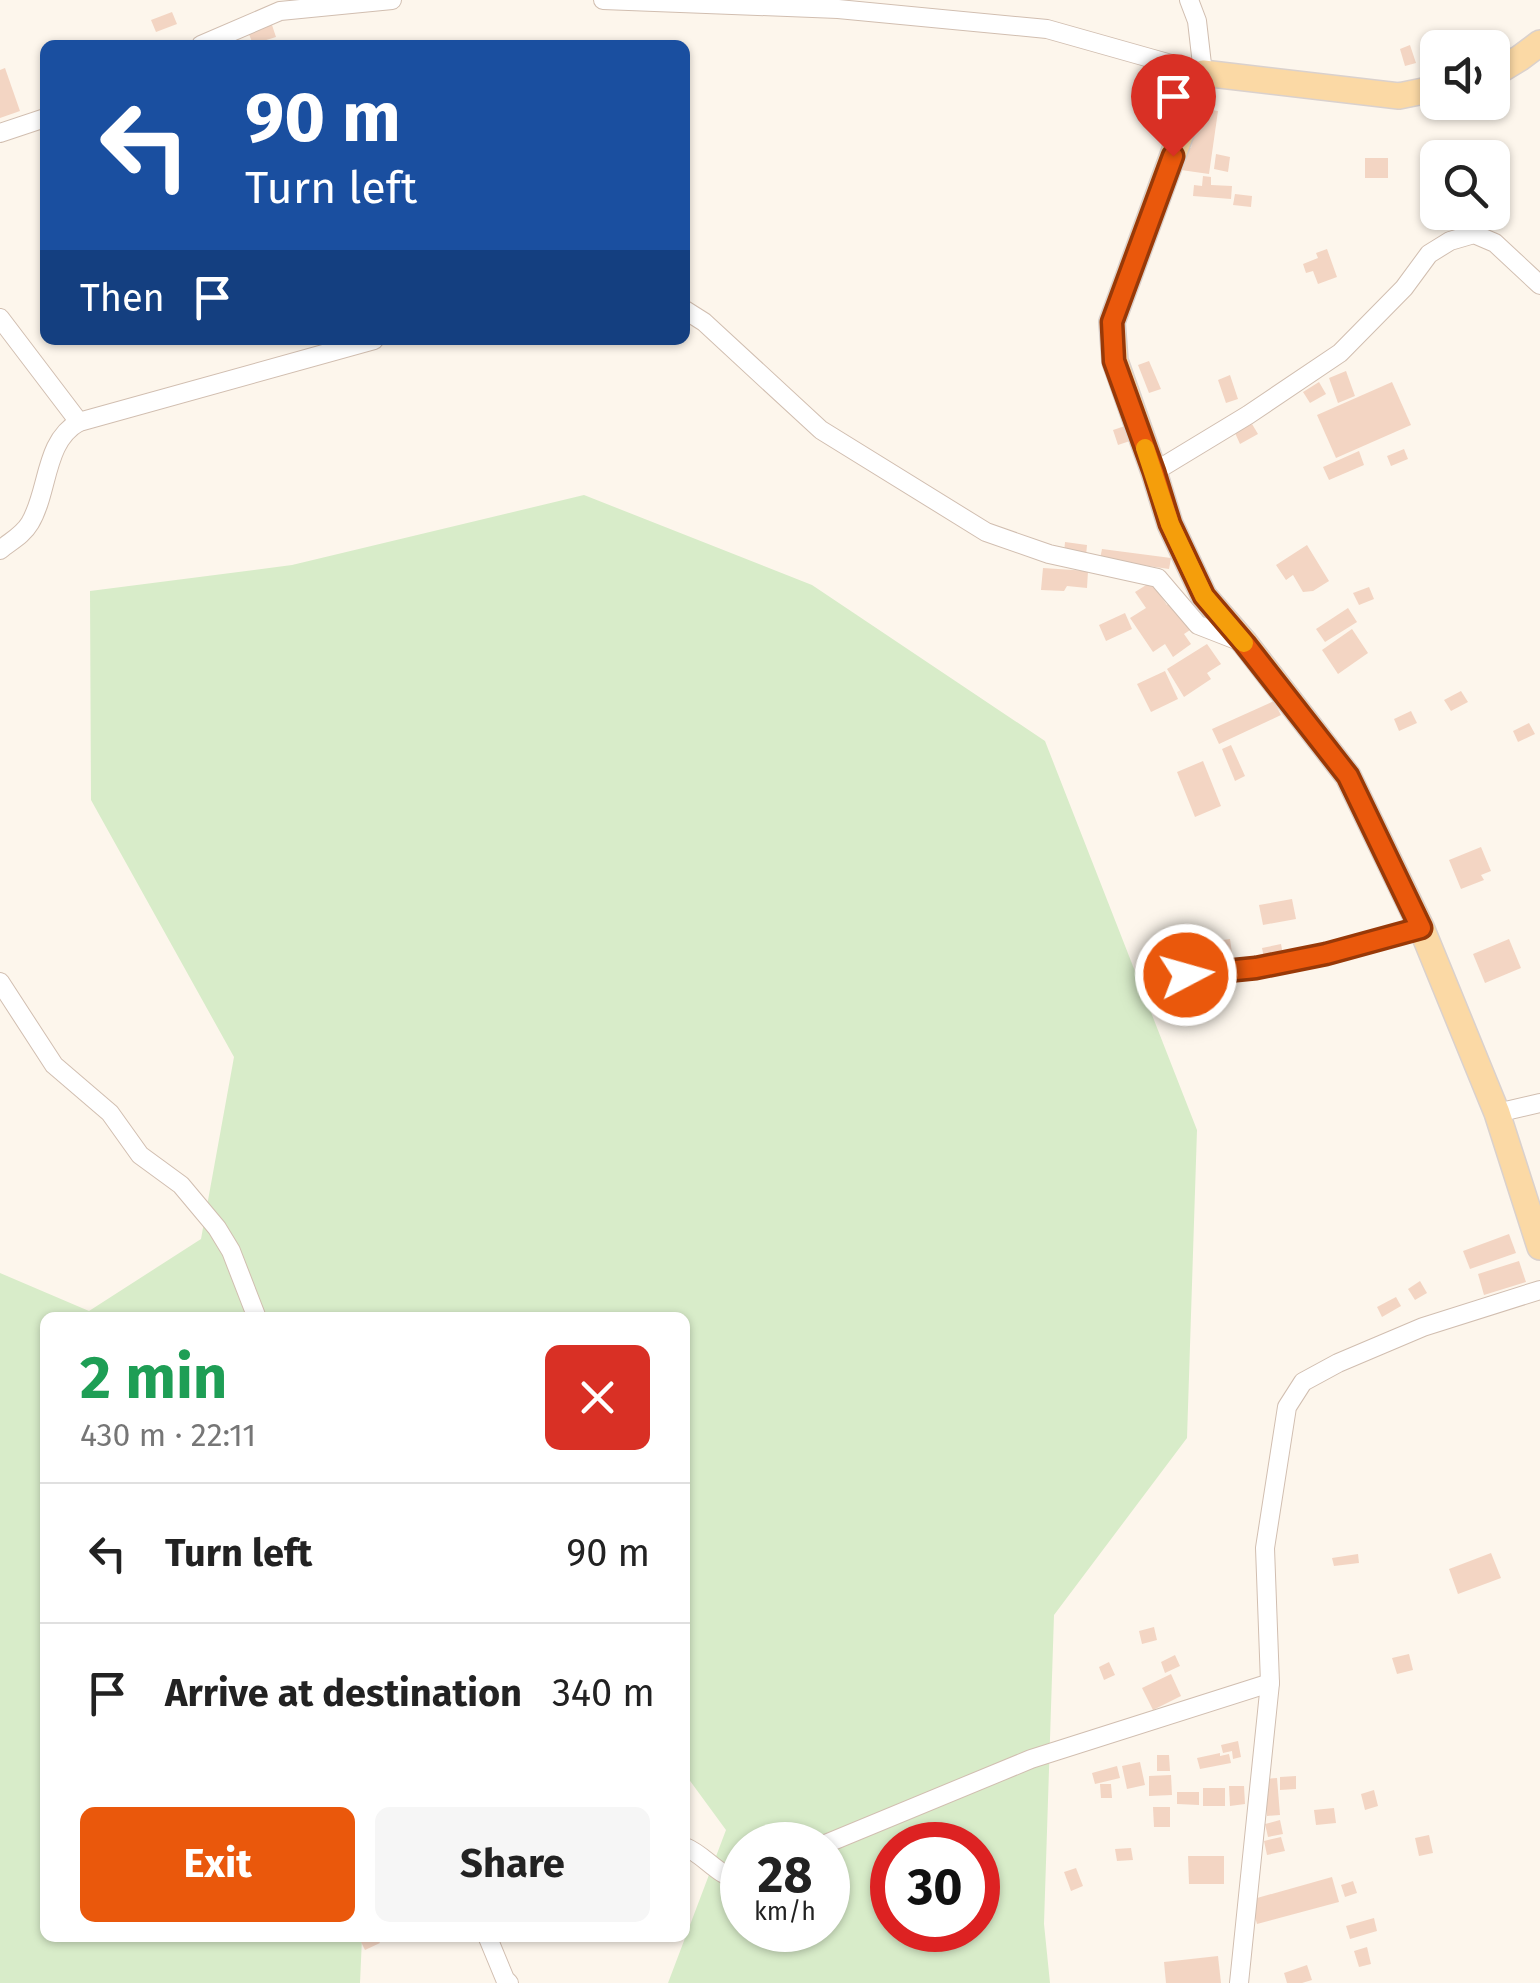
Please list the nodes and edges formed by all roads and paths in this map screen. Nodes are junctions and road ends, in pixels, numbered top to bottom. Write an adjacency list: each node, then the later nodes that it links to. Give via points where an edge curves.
1 (392, 0): 4 (street, via 280,12)
2 (603, 0): 7 (street, via 838,10 1046,29)
3 (1189, 0): 7 (street)
4 (213, 40)
5 (1540, 43): 6 (main road)
6 (1510, 64)
7 (1204, 73): 8 (main road, via 1399,96); 16 (main road, via 1112,322 1114,361)
8 (1420, 92)
9 (40, 120): 10 (street)
10 (0, 133)
11 (1540, 285): 16 (street, via 1496,244 1474,234 1450,241 1430,254 1340,353)
12 (690, 313): 18 (street, via 821,430 986,532 1158,578 1198,625)
13 (0, 318): 15 (street)
14 (356, 345): 15 (street)
15 (79, 422): 17 (street, via 56,447 33,518)
16 (1154, 472): 18 (main road, via 1204,596)
17 (0, 550)
18 (1245, 644): 19 (main road, via 1348,776)
19 (1421, 928): 20 (street, via 1326,954); 23 (main road)
20 (1186, 975)
21 (0, 982): 26 (street, via 54,1064 218,1228)
22 (1540, 1103): 23 (street)
23 (1497, 1113): 24 (main road)
24 (1540, 1247)
25 (1540, 1290): 27 (street, via 1422,1328 1314,1376 1294,1393 1265,1548)
26 (255, 1312)
27 (1270, 1683): 28 (street, via 1031,1758); 33 (street)
28 (850, 1834)
29 (690, 1850): 30 (street)
30 (720, 1872)
31 (490, 1942): 32 (street)
32 (509, 1983)
33 (1239, 1983)

